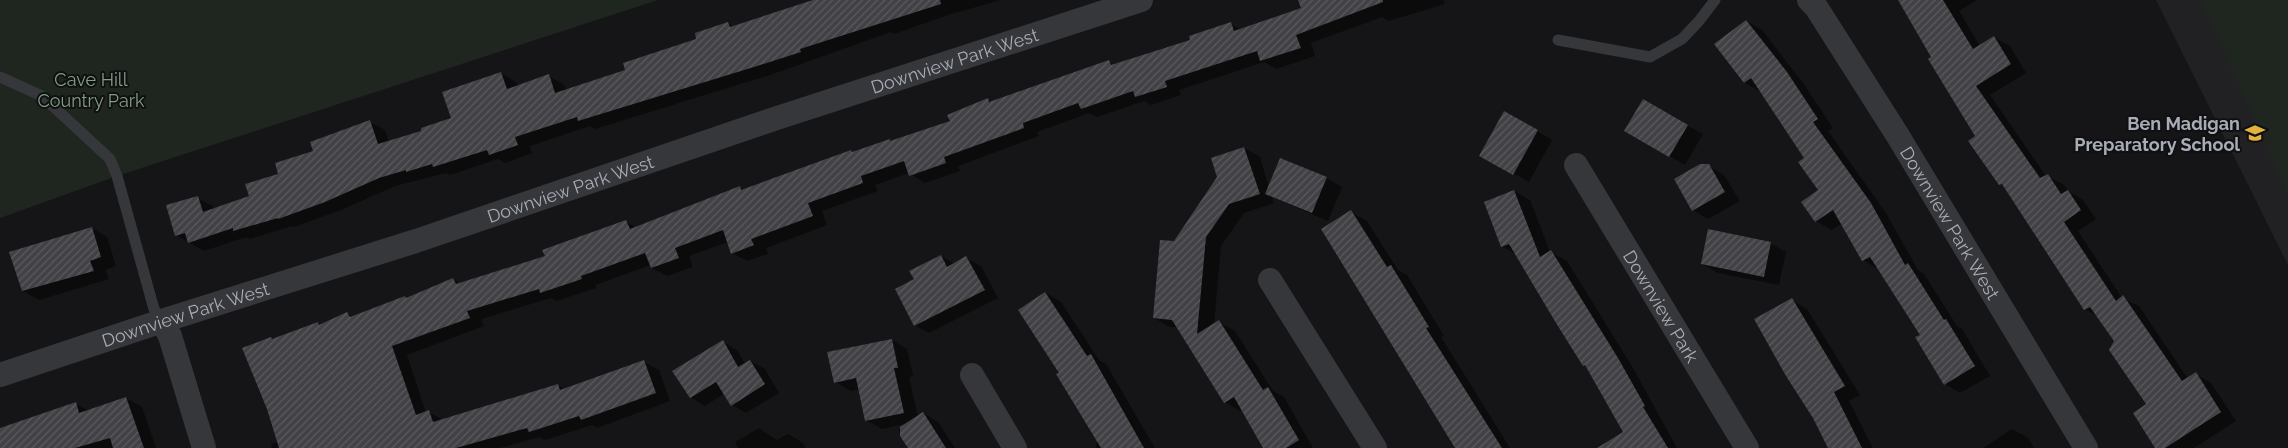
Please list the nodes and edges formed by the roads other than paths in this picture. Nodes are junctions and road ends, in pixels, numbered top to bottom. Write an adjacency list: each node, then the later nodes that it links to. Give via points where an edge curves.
1 (1141, 0): 8 (street, Downview Park West, via 777,118 416,241)
2 (1714, 0): 4 (lane, via 1682,39 1650,56)
3 (1816, 3): 15 (street, Downview Park West)
4 (1558, 40)
5 (0, 77): 8 (lane, via 42,96 110,159 154,309)
6 (1576, 165): 14 (street, Downview Park)
7 (1270, 280): 13 (street)
8 (162, 321): 9 (street, Downview Park West); 11 (street, via 170,336)
9 (0, 375)
10 (972, 375): 12 (street)
11 (204, 448)
12 (1016, 448)
13 (1376, 448)
14 (1747, 448)
15 (2086, 448)

